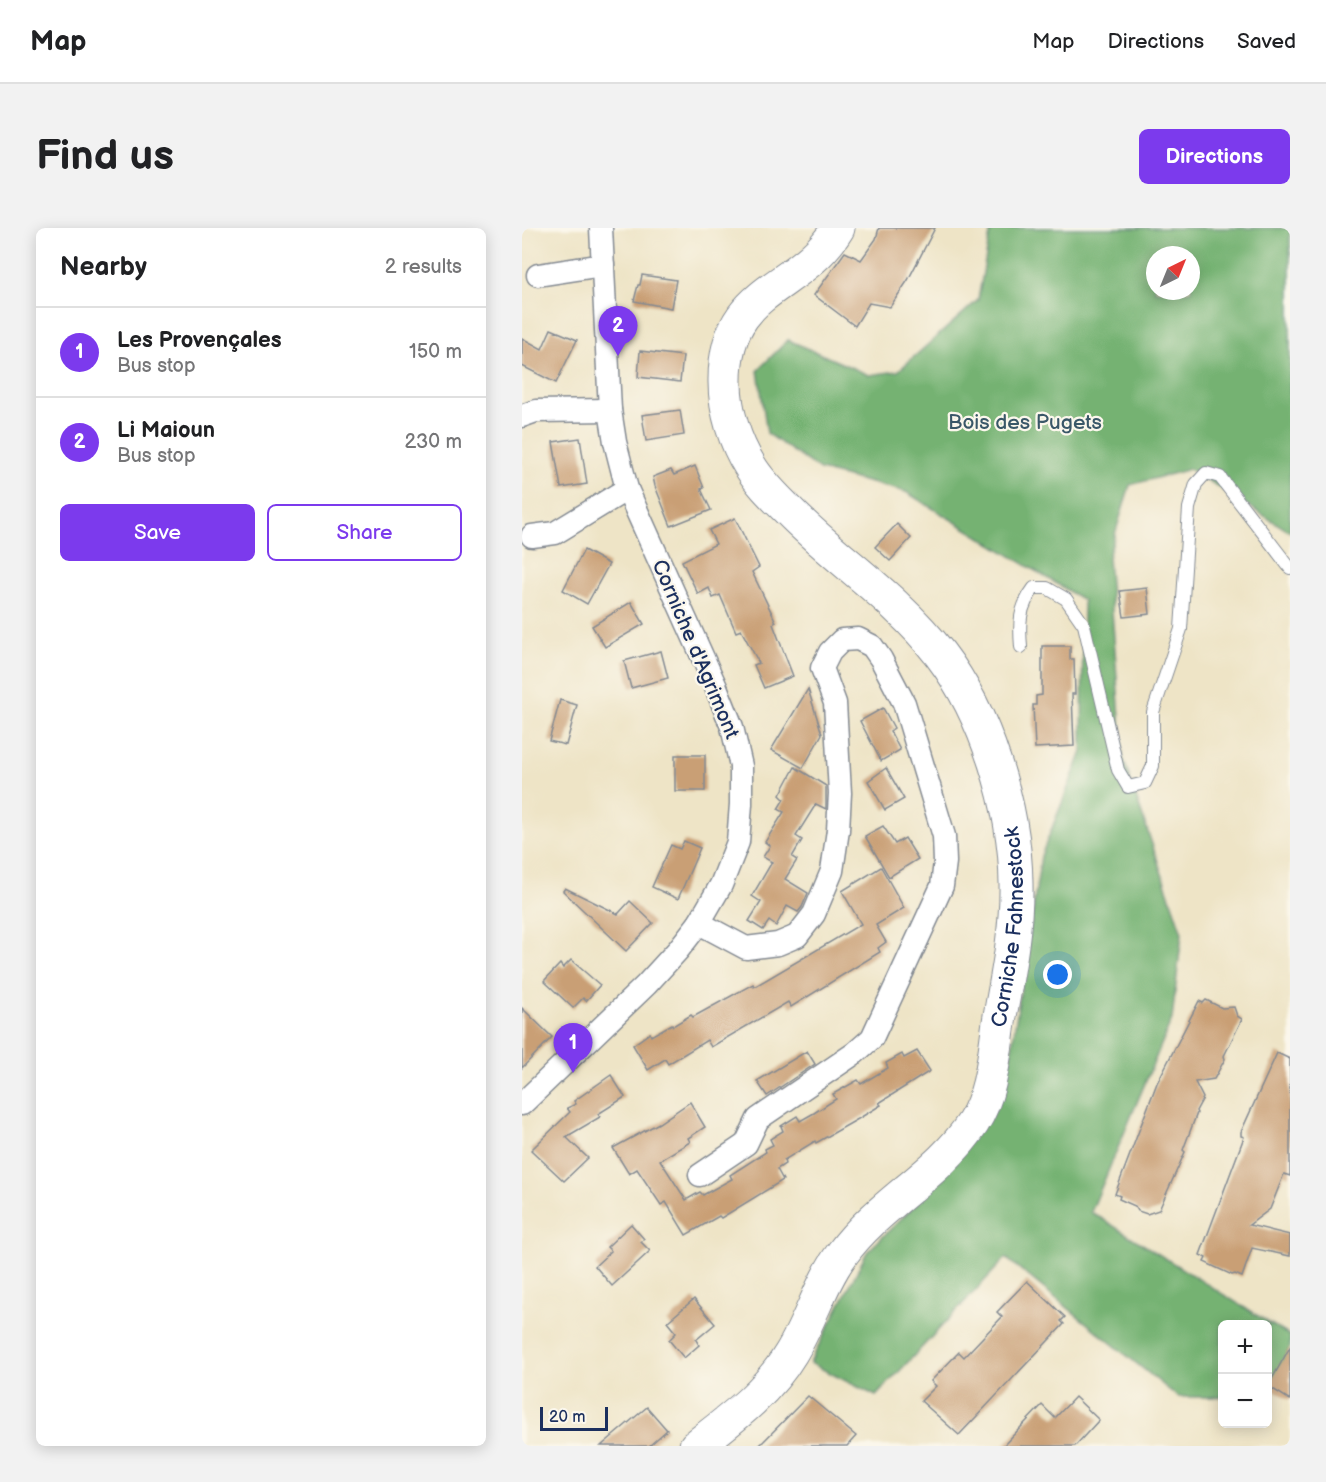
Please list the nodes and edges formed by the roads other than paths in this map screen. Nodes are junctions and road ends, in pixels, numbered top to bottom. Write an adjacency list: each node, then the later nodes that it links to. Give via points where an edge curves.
1 (601, 228): 3 (street, Corniche d'Agrimont)
2 (838, 228): 14 (main road, Corniche Fahnestock, via 820,252 762,295 744,315 726,358 728,413 741,450 762,482 798,520 912,621 964,689 991,750 1008,816 1016,866 1015,919 992,1067 983,1103 972,1124 946,1155 881,1210 840,1256 792,1352 767,1386)
3 (603, 266): 4 (street); 5 (street, Corniche d'Agrimont)
4 (538, 275)
5 (610, 410): 6 (street, via 536,411); 7 (street, Corniche d'Agrimont)
6 (522, 416)
7 (627, 489): 8 (street, via 555,533); 11 (street, Corniche d'Agrimont, via 716,687 732,727 741,766 738,842 721,885)
8 (532, 536)
9 (1290, 567): 10 (lane, via 1220,477 1206,473 1196,484 1189,508 1180,629 1153,712 1153,765 1145,783 1128,787 1118,770 1084,625 1066,599 1047,588 1034,588 1025,600 1019,621)
10 (1021, 647)
11 (699, 923): 12 (street, Corniche d'Agrimont, via 646,985); 13 (street, via 746,948 778,944 796,936 814,914 832,871 840,793 835,703 822,668 842,640 858,639 872,646 904,703 944,836 942,886 872,1038 758,1119 746,1144)
12 (522, 1104)
13 (700, 1175)
14 (696, 1446)

